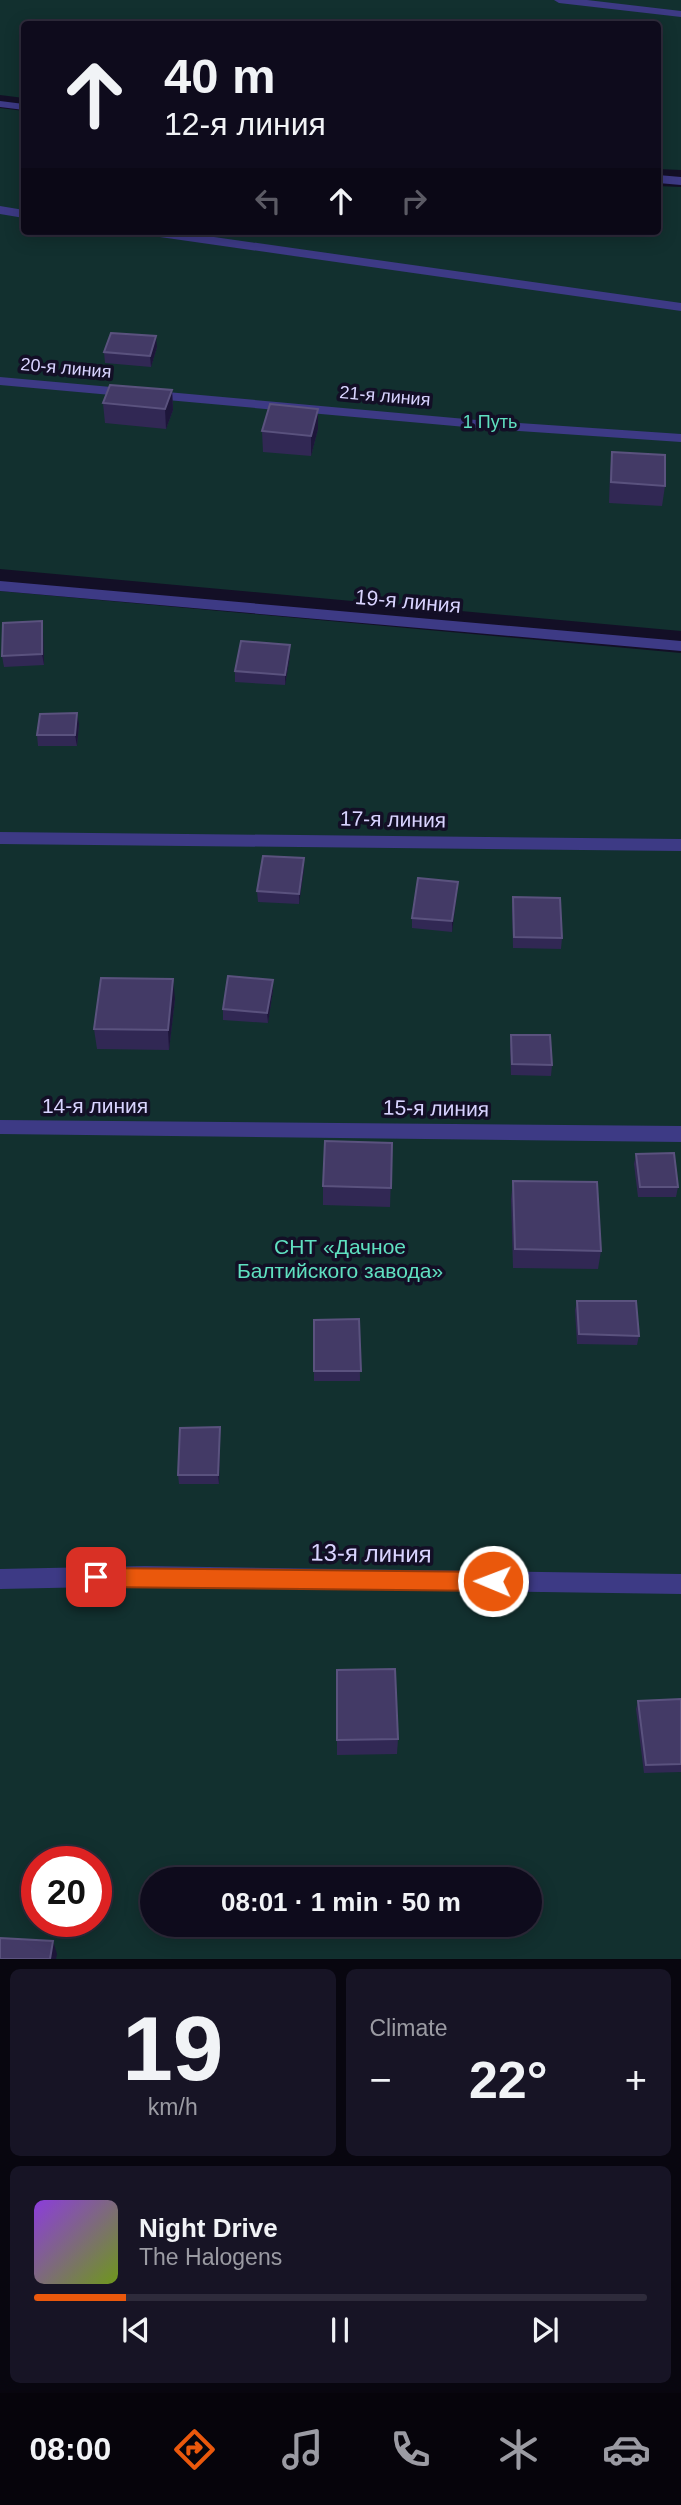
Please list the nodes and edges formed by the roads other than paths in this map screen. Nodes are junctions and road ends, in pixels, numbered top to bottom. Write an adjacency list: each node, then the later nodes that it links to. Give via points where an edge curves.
1 (559, 0): 2 (lane)
2 (681, 14)
3 (0, 104): 4 (lane)
4 (21, 107)
5 (661, 179): 6 (lane)
6 (681, 181)
7 (0, 210): 8 (lane)
8 (21, 214)
9 (174, 235): 10 (lane)
10 (681, 307)
11 (0, 381): 12 (lane, 20-я линия)
12 (170, 397): 13 (lane, 21-я линия)
13 (681, 438)
14 (0, 586): 15 (lane, 19-я линия)
15 (681, 646)
16 (0, 838): 17 (lane, 17-я линия)
17 (681, 845)
18 (0, 1127): 19 (lane, 14-я линия)
19 (190, 1127): 20 (lane, 15-я линия)
20 (681, 1134)
21 (0, 1579): 22 (lane, 13-я линия, via 145,1576)
22 (681, 1584)

